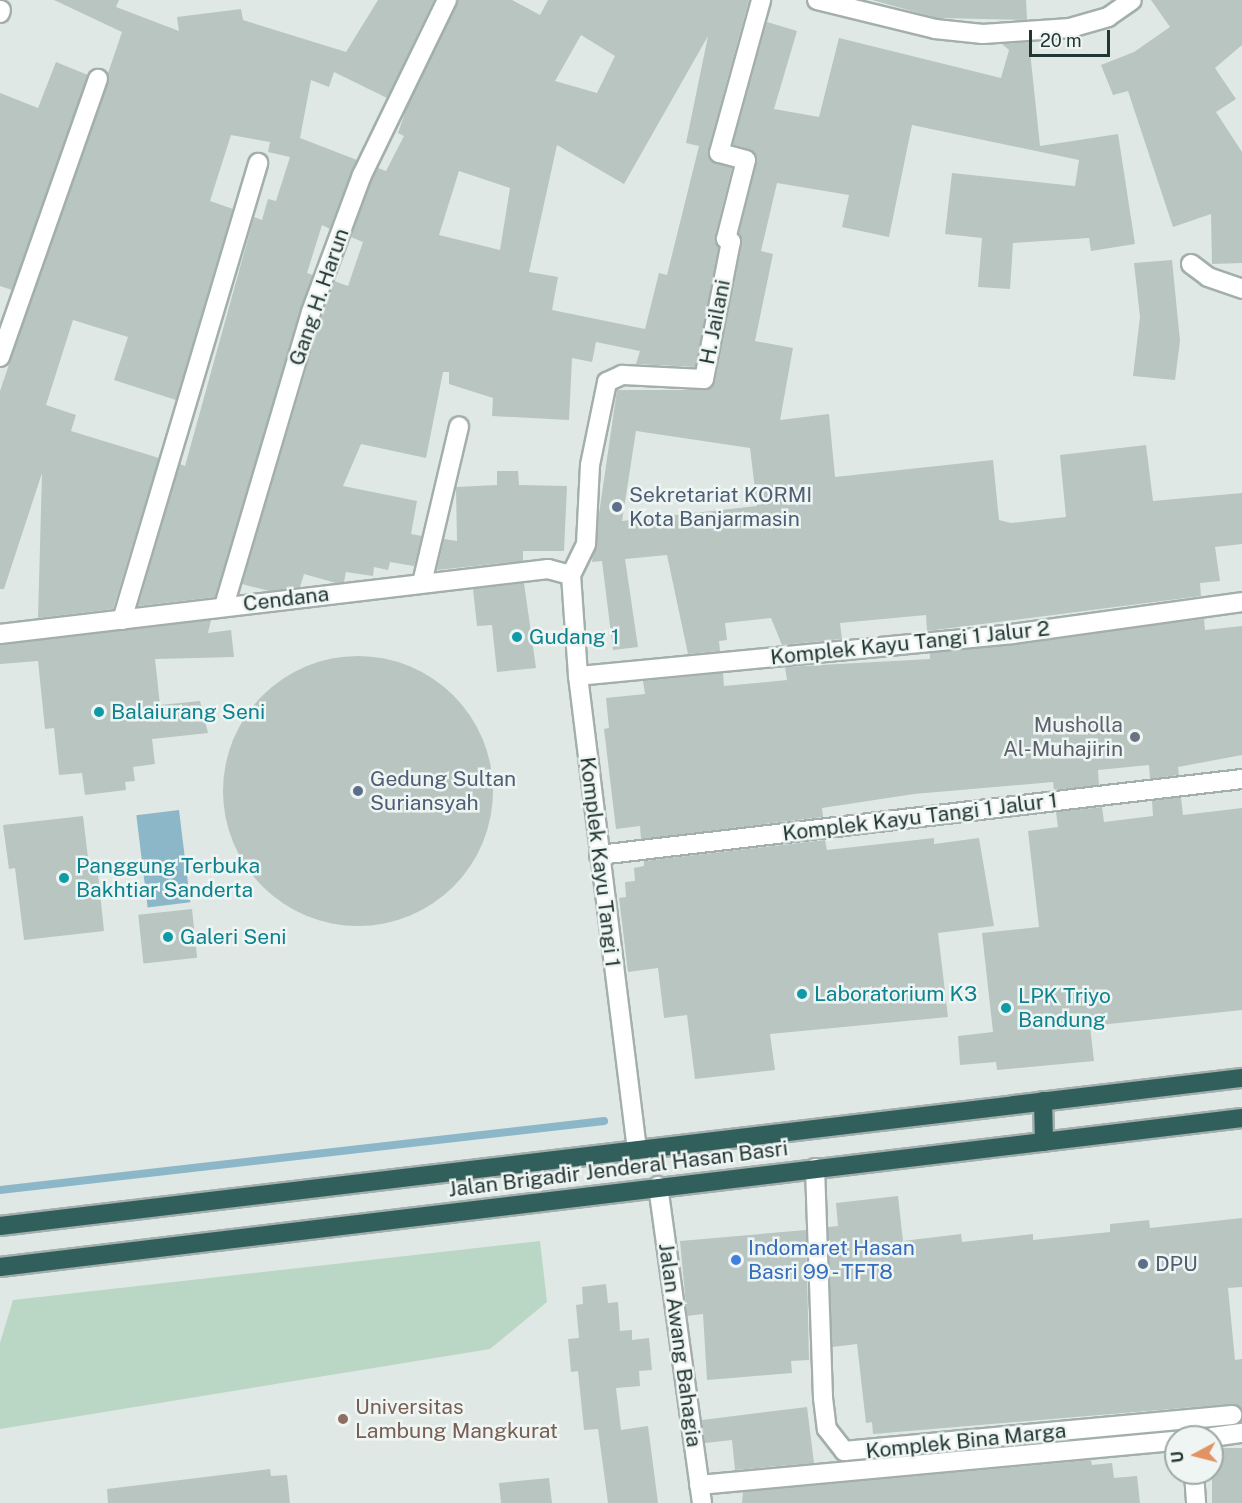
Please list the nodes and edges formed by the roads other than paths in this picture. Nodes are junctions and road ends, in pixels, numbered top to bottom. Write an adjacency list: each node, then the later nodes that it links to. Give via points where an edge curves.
1 (447, 0): 14 (street, Gang H. Harun, via 362,175 311,312)
2 (761, 0): 11 (street, H. Jailani, via 719,153 746,160 726,239 731,242 704,379 622,375 607,381 590,465 586,544)
3 (817, 0): 4 (street, via 935,29 983,34 1070,28 1108,17)
4 (1132, 0)
5 (98, 79): 9 (street)
6 (258, 163): 15 (street)
7 (1191, 264): 8 (street, via 1208,278)
8 (1242, 289)
9 (0, 357)
10 (459, 426): 12 (street)
11 (571, 575): 12 (street, Cendana, via 548,569); 17 (street, Komplek Kayu Tangi 1)
12 (422, 583): 14 (street, Cendana)
13 (1242, 602): 17 (street, Komplek Kayu Tangi 1 Jalur 2, via 1012,634)
14 (224, 606): 15 (street, Cendana)
15 (122, 620): 16 (street, Cendana)
16 (0, 634)
17 (578, 676): 19 (street, Komplek Kayu Tangi 1)
18 (1242, 779): 19 (street, Komplek Kayu Tangi 1 Jalur 1)
19 (599, 855): 24 (street, Komplek Kayu Tangi 1)
20 (1242, 1078): 21 (highway, Jalan Brigadir Jenderal Hasan Basri)
21 (1043, 1101): 23 (highway); 24 (highway, Jalan Brigadir Jenderal Hasan Basri)
22 (1242, 1118): 23 (highway, Jalan Brigadir Jenderal Hasan Basri)
23 (1044, 1142): 25 (highway, Jalan Brigadir Jenderal Hasan Basri)
24 (637, 1148): 27 (highway, Jalan Brigadir Jenderal Hasan Basri)
25 (815, 1168): 26 (highway, Jalan Brigadir Jenderal Hasan Basri); 29 (street, Komplek Bina Marga, via 823,1398 827,1429 844,1451)
26 (658, 1186): 28 (highway, Jalan Brigadir Jenderal Hasan Basri); 34 (street, Jalan Awang Bahagia)
27 (0, 1226)
28 (0, 1267)
29 (1232, 1416)
30 (1242, 1433): 31 (street)
31 (1224, 1435)
32 (1164, 1442): 34 (street)
33 (1195, 1485): 35 (street)
34 (701, 1494)
35 (1196, 1503)

